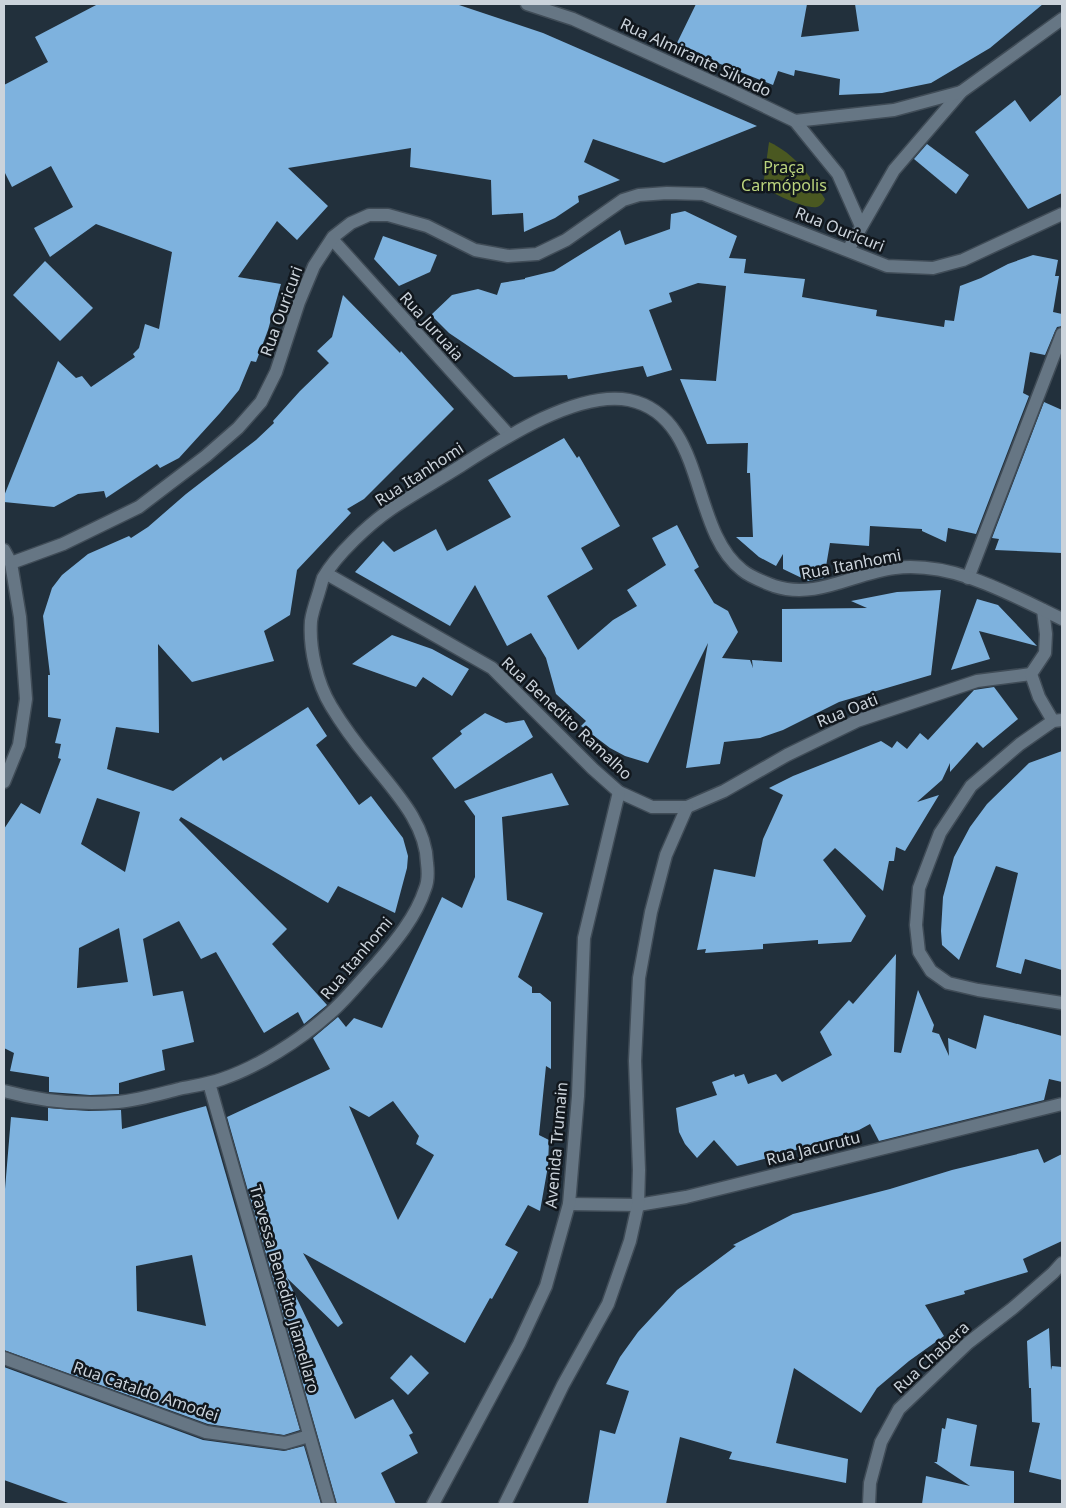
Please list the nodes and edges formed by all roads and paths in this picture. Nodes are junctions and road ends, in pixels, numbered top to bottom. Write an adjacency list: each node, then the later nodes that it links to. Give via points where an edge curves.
1 (527, 4): 4 (street, Rua Almirante Silvado, via 573,19)
2 (1062, 19): 3 (street)
3 (961, 92): 4 (street, via 894,110); 6 (street, via 894,170)
4 (795, 121): 6 (street, Rua Almirante Silvado, via 838,174)
5 (1062, 214): 8 (street, Rua Ouricuri, via 963,260 933,268 888,266)
6 (861, 226): 8 (street)
7 (332, 239): 8 (street, Rua Ouricuri, via 368,214 388,215 427,226 475,250 508,256 537,254 566,240 623,200 638,195 666,193 703,194); 10 (street, Rua Juruaia); 12 (street, Rua Ouricuri, via 310,275 276,372 261,402 238,428 140,507 63,544)
8 (848, 250)
9 (1062, 334): 14 (street)
10 (509, 435): 13 (street, Rua Itanhomi, via 388,510 342,552); 14 (street, Rua Itanhomi, via 561,411 599,399 623,399 646,404 681,439 725,552 743,572 796,592 894,568 933,568)
11 (4, 550): 12 (street)
12 (12, 563): 19 (street, via 26,699 19,745)
13 (327, 574): 20 (street, Rua Benedito Ramalho, via 492,668); 23 (street, Rua Itanhomi, via 322,580 311,618 313,659 329,704 404,802 422,833 428,858 427,887 394,944 330,1014 292,1043 254,1065)
14 (968, 578): 15 (street, Rua Itanhomi)
15 (1043, 610): 16 (street, Rua Itanhomi); 17 (street, via 1045,653)
16 (1062, 619)
17 (1031, 674): 18 (street, via 1039,697); 21 (street, Rua Oati, via 977,681 857,721)
18 (1057, 720): 22 (street, via 1020,744 972,786 940,833 919,888 916,925 919,952 932,972 948,983)
19 (4, 782)
20 (619, 792): 21 (street, Rua Benedito Ramalho, via 652,807); 26 (street, Avenida Trumain, via 584,938 578,1096)
21 (687, 807): 27 (street, via 666,855 639,978 636,1061)
22 (1062, 1003)
23 (209, 1083): 24 (street, Rua Itanhomi, via 117,1102 31,1099); 30 (street, Travessa Benedito Jiamellaro)
24 (4, 1091)
25 (1062, 1104): 27 (street, Rua Jacurutu, via 686,1197)
26 (569, 1204): 27 (street, Rua Jacurutu); 32 (street, Avenida Trumain, via 542,1294 519,1344)
27 (638, 1205): 33 (street, via 630,1241 608,1304 563,1385)
28 (1062, 1264): 34 (street, Rua Chabera, via 1054,1274 968,1343 899,1409 881,1442 870,1483)
29 (4, 1358): 30 (street, Rua Cataldo Amodei, via 206,1432 285,1443)
30 (309, 1436): 31 (street, Travessa Benedito Jiamellaro)
31 (329, 1504)
32 (433, 1504)
33 (505, 1504)
34 (870, 1504)

